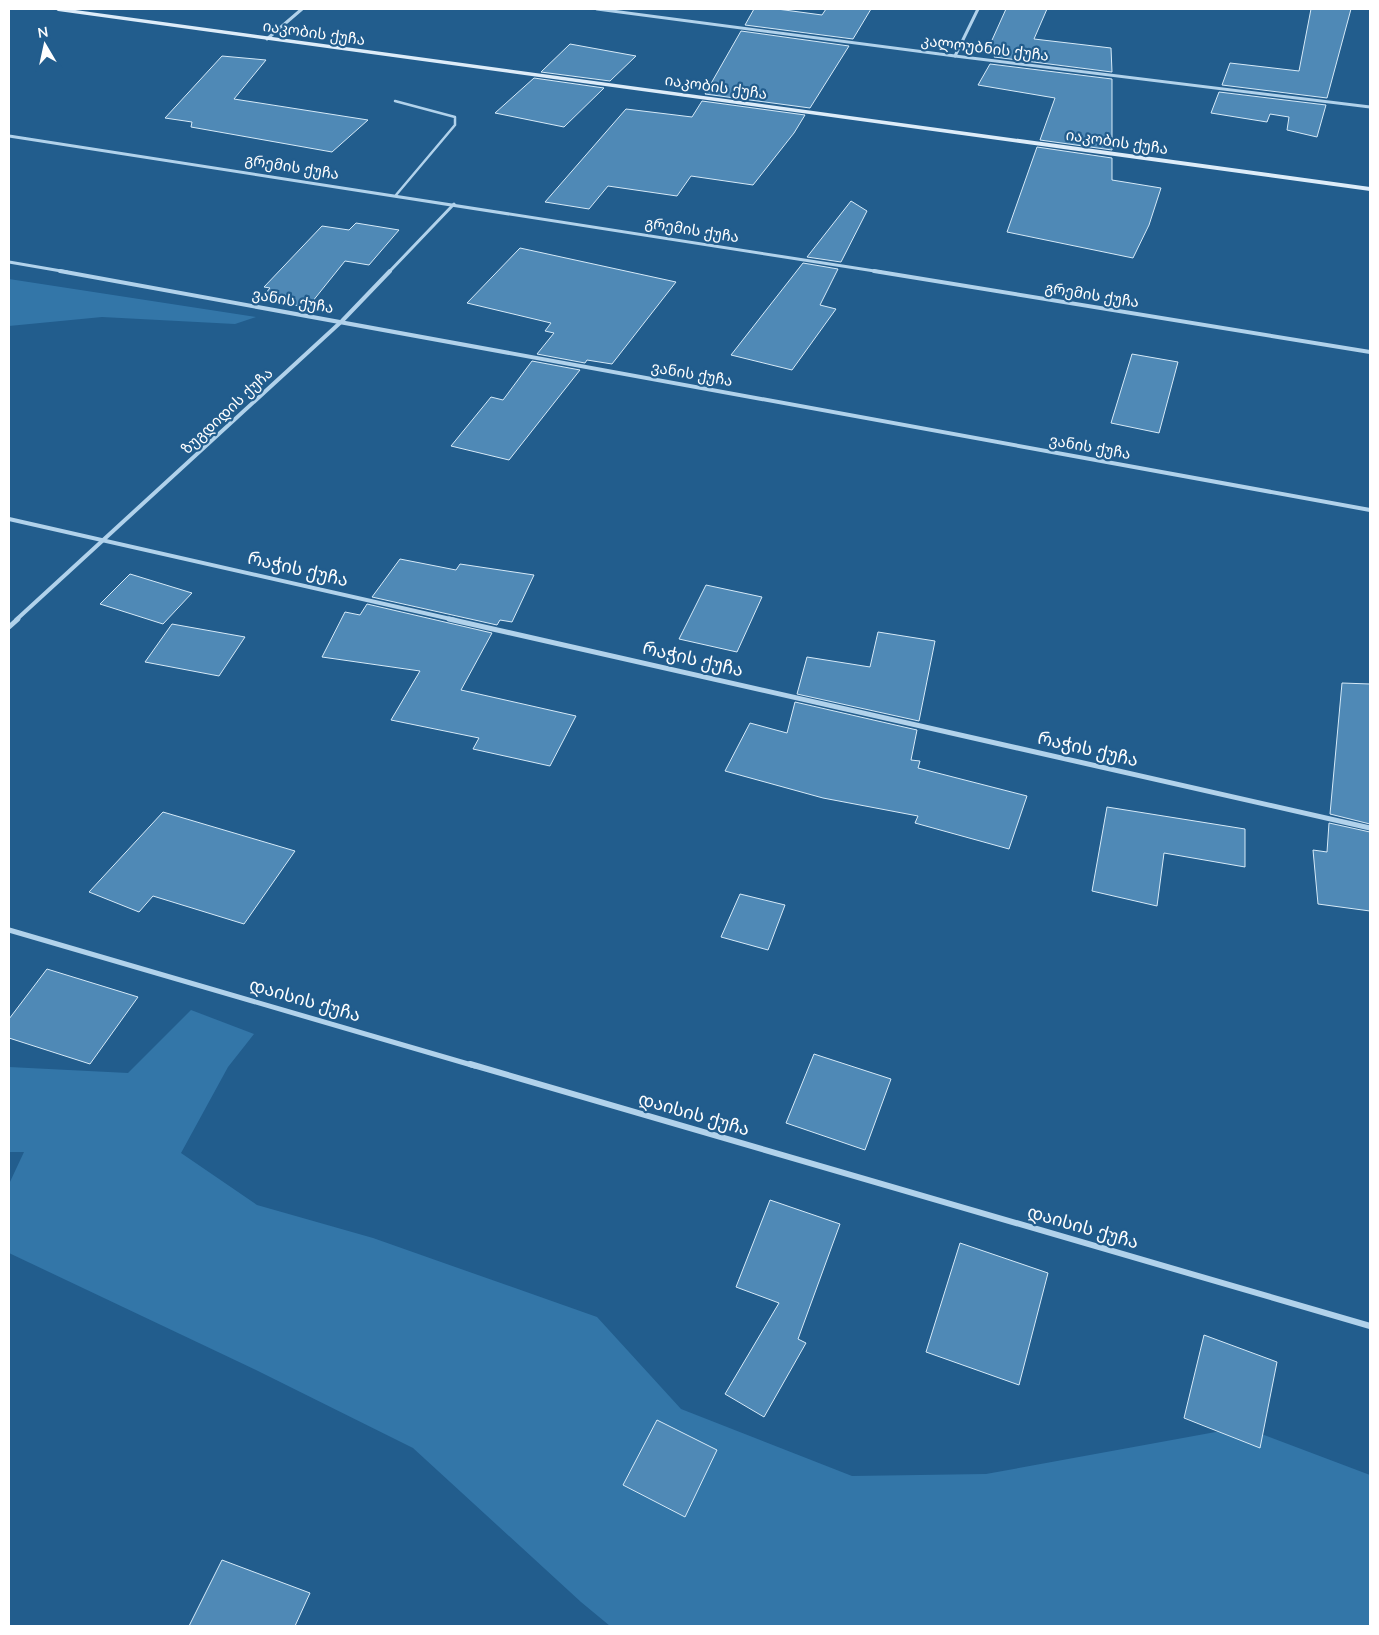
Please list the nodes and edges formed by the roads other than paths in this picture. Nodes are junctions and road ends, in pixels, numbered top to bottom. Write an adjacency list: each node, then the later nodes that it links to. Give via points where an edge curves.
1 (58, 9): 5 (street, იაკობის ქუჩა)
2 (302, 9): 5 (street)
3 (597, 9): 6 (street, კალოუბნის ქუჩა)
4 (978, 9): 6 (street)
5 (267, 39): 10 (street, იაკობის ქუჩა)
6 (955, 56): 8 (street, კალოუბნის ქუჩა)
7 (395, 102): 11 (lane, via 456,117 456,125)
8 (1370, 107)
9 (9, 136): 11 (street, გრემის ქუჩა)
10 (1370, 189)
11 (396, 195): 12 (street, გრემის ქუჩა)
12 (454, 204): 14 (street, ზუგდიდის ქუჩა); 15 (street, გრემის ქუჩა)
13 (9, 262): 14 (street, ვანის ქუჩა)
14 (342, 321): 16 (street, ვანის ქუჩა); 18 (street, ზუგდიდის ქუჩა)
15 (1370, 352)
16 (1370, 510)
17 (9, 519): 18 (street, რაჭის ქუჩა)
18 (105, 539): 19 (street, ზუგდიდის ქუჩა); 20 (street, რაჭის ქუჩა)
19 (9, 626)
20 (1370, 828)
21 (9, 930): 22 (street, დაისის ქუჩა)
22 (1370, 1326)

